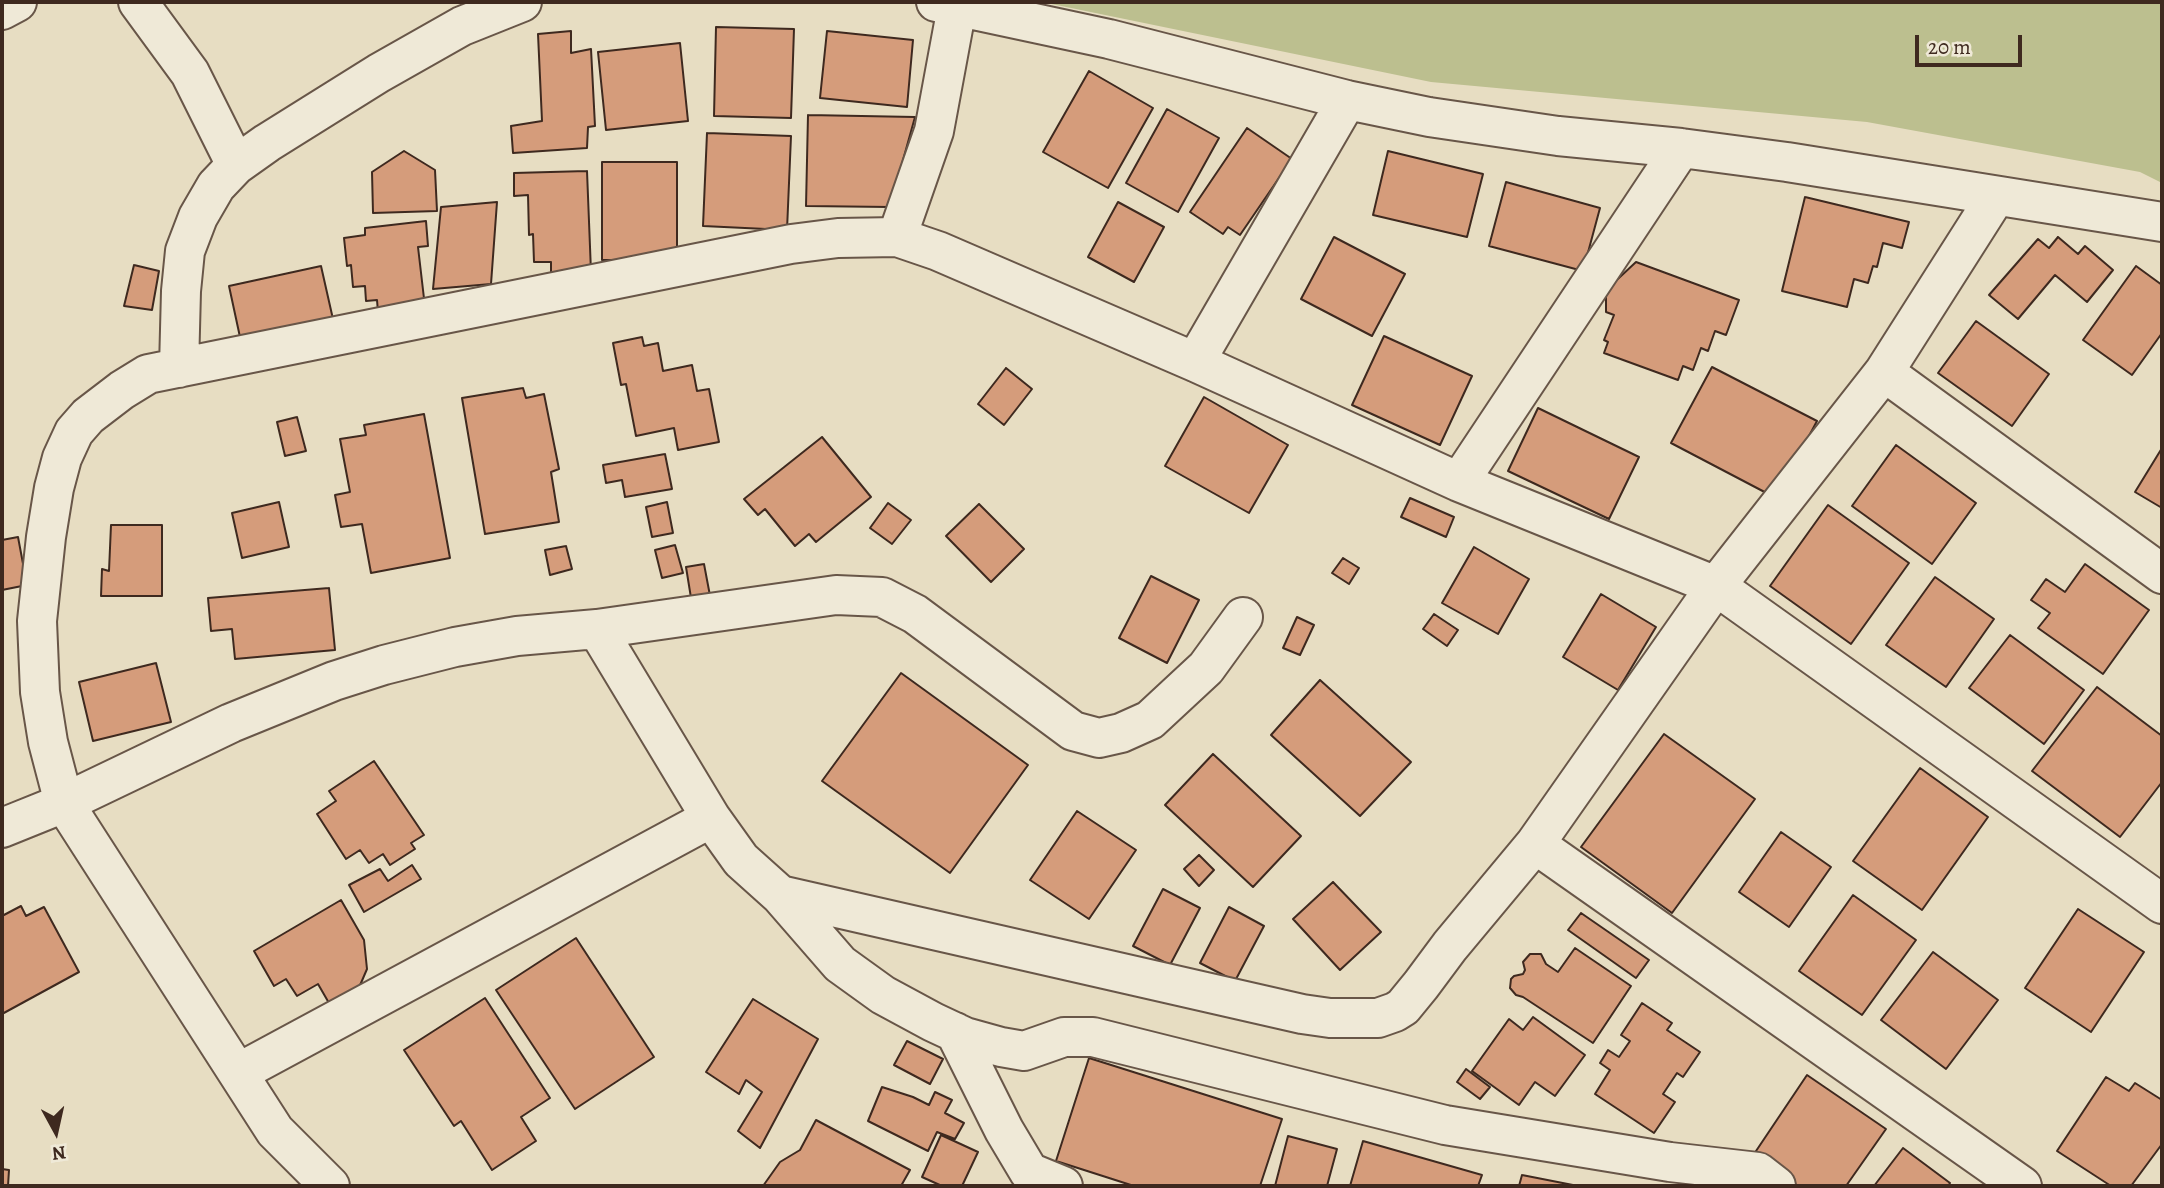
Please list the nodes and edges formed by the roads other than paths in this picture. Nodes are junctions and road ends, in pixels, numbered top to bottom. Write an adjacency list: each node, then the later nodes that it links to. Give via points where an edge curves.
1 (17, 2): 5 (street)
2 (138, 2): 8 (street, via 190,73)
3 (522, 2): 8 (street, via 462,26 379,72)
4 (946, 4): 6 (street, via 1109,39); 11 (street, via 934,131)
5 (2, 10)
6 (1347, 100): 7 (street, via 1532,132); 12 (street)
7 (1681, 148): 9 (street); 15 (street)
8 (236, 165): 13 (street, via 216,186 190,235 181,291)
9 (1996, 197): 10 (street); 14 (street)
10 (2162, 222)
11 (897, 237): 12 (street, via 961,260); 13 (street, via 838,237 791,244)
12 (1195, 362): 15 (street)
13 (179, 368): 20 (street, via 148,374 88,416 74,432 59,468 37,621 40,692)
14 (1884, 372): 16 (street); 17 (street)
15 (1459, 482): 17 (street)
16 (2162, 574)
17 (1716, 586): 23 (street); 25 (street)
18 (1243, 617): 19 (street, via 1206,668 1150,720 1098,738 1073,731 915,614 882,597 836,595)
19 (597, 629): 20 (street, via 455,647 334,681 231,723); 21 (street)
20 (64, 803): 22 (street); 27 (street)
21 (711, 818): 24 (street, via 741,860); 27 (street)
22 (2, 828)
23 (1535, 844): 24 (street, via 1403,1007 1378,1018 1302,1014); 31 (street)
24 (780, 895): 26 (street, via 840,964 883,995)
25 (2162, 904)
26 (954, 1032): 29 (street, via 1029,1172); 30 (street, via 1024,1051 1064,1037 1093,1038 1444,1125 1758,1172)
27 (238, 1073): 28 (street, via 275,1131)
28 (330, 1186)
29 (1063, 1186)
30 (1776, 1186)
31 (2022, 1186)

